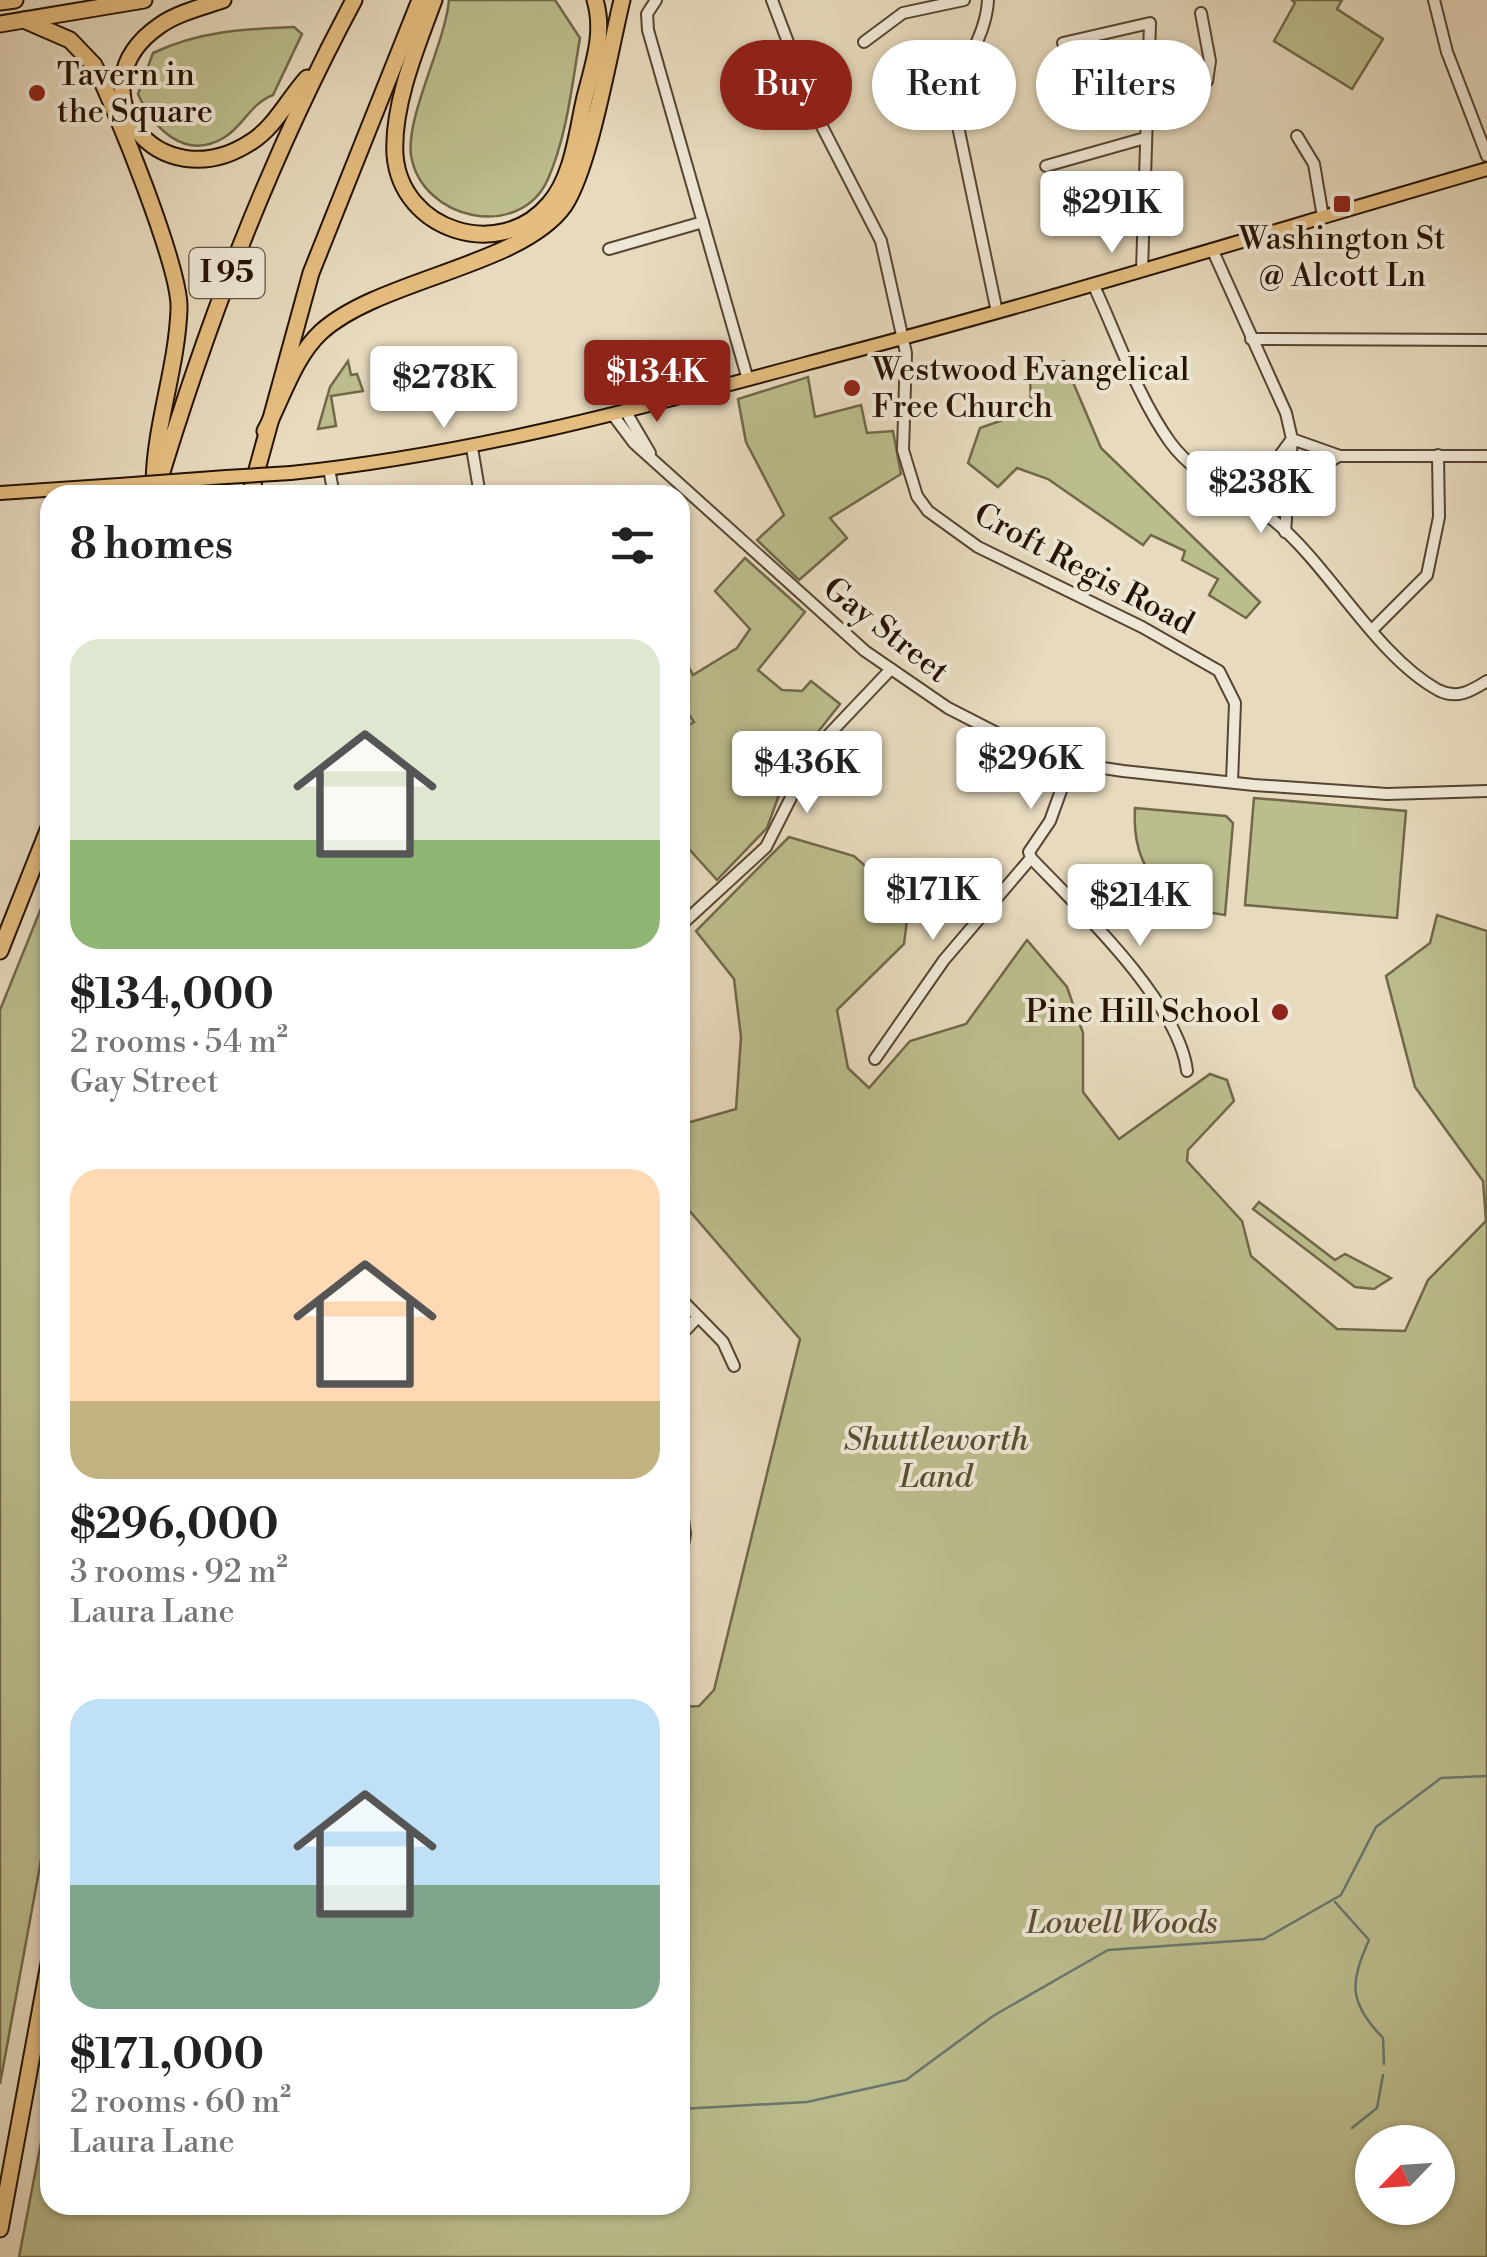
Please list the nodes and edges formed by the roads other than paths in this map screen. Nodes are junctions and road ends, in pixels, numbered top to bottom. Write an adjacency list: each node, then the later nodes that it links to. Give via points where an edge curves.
1 (15, 0): 13 (highway)
2 (144, 0): 16 (highway)
3 (224, 0): 22 (highway, via 157,27 127,66 127,115 160,152 198,160 248,145)
4 (354, 0): 22 (highway, I 95)
5 (420, 0): 41 (highway, I 95, via 317,256)
6 (434, 0): 7 (highway, via 398,123 397,166 422,211 450,229 479,235 507,232 533,219 561,188 598,47)
7 (595, 0)
8 (622, 0): 41 (highway, via 579,172 563,207 524,238 336,320 305,352)
9 (772, 0): 37 (street, Croft Regis Road, via 814,111 881,241)
10 (964, 0): 21 (street, via 903,14)
11 (988, 0): 35 (street, via 984,34 959,81 955,112)
12 (1434, 0): 26 (street)
13 (0, 2)
14 (653, 3): 30 (street, via 648,30)
15 (1201, 13): 20 (street)
16 (24, 20): 17 (highway); 49 (highway, via 70,40 94,65 176,277 178,324 154,446)
17 (0, 24)
18 (1076, 40): 19 (street, via 1150,23)
19 (1149, 40)
20 (1206, 40)
21 (864, 42)
22 (322, 60): 50 (highway, I 95, via 218,296)
23 (1145, 130): 25 (street)
24 (1297, 136): 29 (street, via 1314,164)
25 (1145, 138): 27 (street); 33 (street)
26 (1487, 156)
27 (1046, 166)
28 (1487, 169): 29 (main road)
29 (1323, 216): 32 (main road)
30 (703, 222): 31 (street); 39 (street)
31 (609, 249)
32 (1212, 250): 33 (main road); 36 (street)
33 (1142, 270): 34 (main road)
34 (1094, 284): 35 (main road); 56 (street, via 1168,440)
35 (997, 312): 37 (main road)
36 (1252, 338): 38 (street); 42 (street)
37 (902, 339): 39 (main road); 65 (street, Croft Regis Road, via 903,450 928,511 978,547 1219,671 1235,702)
38 (1487, 340)
39 (748, 380): 40 (main road)
40 (619, 413): 43 (main road); 54 (street, Gay Street, via 622,430)
41 (265, 431): 51 (highway, I 95)
42 (1292, 440): 45 (street); 55 (street); 56 (street, via 1266,474)
43 (472, 448): 47 (main road); 53 (street)
44 (1438, 455): 45 (street); 46 (street); 61 (street, via 1439,518 1427,575)
45 (1340, 456): 55 (street)
46 (1487, 456)
47 (329, 469): 48 (main road, bridge); 52 (street)
48 (119, 485)
49 (154, 485)
50 (157, 485)
51 (252, 485)
52 (332, 485)
53 (478, 485)
54 (682, 485)
55 (1289, 485): 60 (street)
56 (1222, 487): 60 (street)
57 (40, 490): 59 (main road, bridge)
58 (690, 492): 62 (street, Gay Street)
59 (0, 493)
60 (1286, 532): 61 (street)
61 (1373, 629): 63 (street, via 1438,690 1455,696)
62 (891, 670): 64 (street, Gay Street, via 993,734); 69 (street, via 816,748 766,847)
63 (1487, 680)
64 (1072, 763): 65 (street, Gay Street); 68 (street)
65 (1232, 782): 66 (street, Gay Street, via 1387,794)
66 (1487, 791)
67 (40, 850): 70 (highway)
68 (1031, 858): 71 (street, via 944,960); 72 (street, via 1099,929 1177,1032)
69 (690, 917)
70 (0, 951)
71 (876, 1059)
72 (1187, 1071)
73 (690, 1309): 74 (street)
74 (698, 1317): 75 (street); 76 (street, via 723,1342)
75 (690, 1325)
76 (734, 1366)
77 (40, 2012): 78 (highway)
78 (0, 2230)

